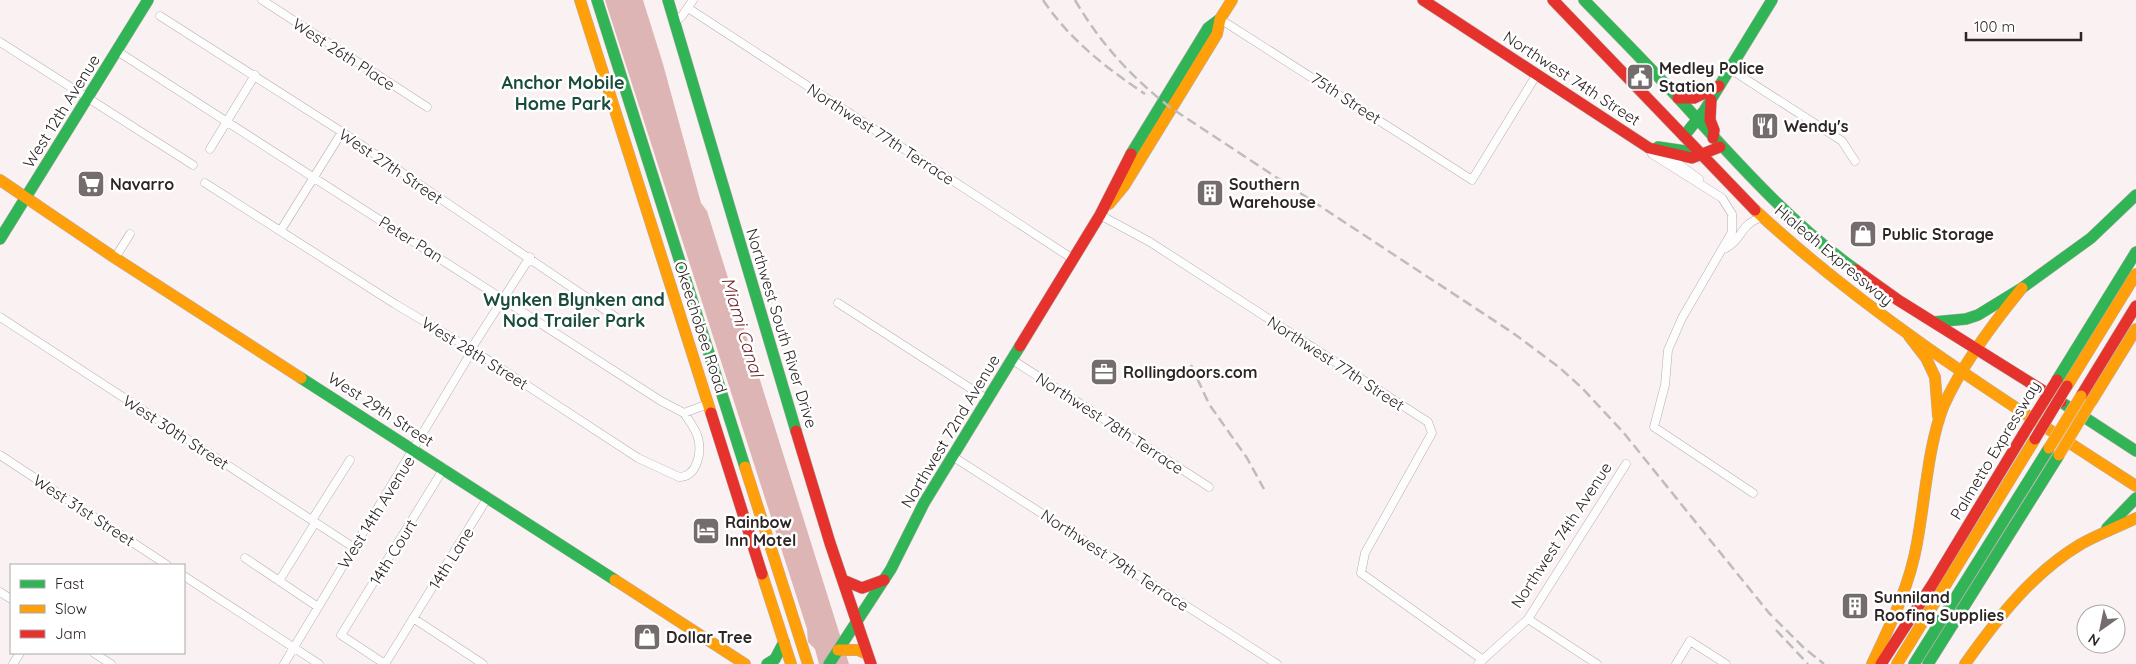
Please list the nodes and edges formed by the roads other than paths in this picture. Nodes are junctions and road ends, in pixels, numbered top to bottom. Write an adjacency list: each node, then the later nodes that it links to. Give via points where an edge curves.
1 (148, 0): 17 (main road, West 12th Avenue)
2 (262, 0): 25 (street, West 26th Place)
3 (580, 0): 67 (main road, Okeechobee Road)
4 (597, 0): 110 (main road, Okeechobee Road)
5 (668, 0): 15 (main road, Northwest South River Drive)
6 (693, 0): 12 (street)
7 (1232, 0): 14 (main road, Northwest 72nd Avenue)
8 (1423, 0): 19 (main road, Northwest 74th Street)
9 (1553, 0): 29 (main road, Hialeah Expressway)
10 (1584, 0): 23 (main road, Hialeah Expressway)
11 (1772, 0): 18 (main road)
12 (688, 8): 15 (street); 51 (street, Northwest 77th Terrace)
13 (160, 16): 20 (street, West 27th Street)
14 (1220, 19): 19 (street, 75th Street, via 1472,180); 42 (main road, Northwest 72nd Avenue, via 1217,34 1175,104 1124,186)
15 (674, 22): 89 (main road, Northwest South River Drive, via 750,282)
16 (0, 42): 22 (street)
17 (117, 51): 22 (main road, West 12th Avenue); 27 (street, Peter Pan)
18 (1730, 69): 21 (main road); 34 (street, via 1842,141)
19 (1537, 74): 32 (main road, Northwest 74th Street)
20 (255, 75): 27 (street); 28 (street, West 27th Street)
21 (1720, 86): 23 (main road, via 1694,98); 24 (main road)
22 (88, 98): 35 (street); 41 (main road, West 12th Avenue)
23 (1678, 98): 26 (main road, Hialeah Expressway)
24 (1711, 100): 26 (main road); 30 (main road, via 1710,117)
25 (427, 107)
26 (1697, 120): 29 (main road); 30 (main road, Hialeah Expressway)
27 (227, 121): 31 (street); 36 (street, Peter Pan)
28 (342, 132): 36 (street); 50 (street, West 27th Street)
29 (1684, 136): 33 (main road, Hialeah Expressway)
30 (1716, 143): 33 (main road); 59 (main road, Hialeah Expressway, via 1780,208 1837,257)
31 (210, 149)
32 (1657, 150): 33 (main road, via 1670,147); 39 (street, Northwest 74th Street); 39 (street, Northwest 74th Street, via 1652,154)
33 (1700, 154): 43 (main road, Hialeah Expressway)
34 (1856, 161)
35 (192, 165)
36 (314, 178): 44 (street); 54 (street, Peter Pan)
37 (0, 180): 41 (main road, West 29th Street)
38 (205, 183): 44 (street, West 28th Street)
39 (1701, 183): 47 (street, Northwest 74th Street, via 1725,201 1732,214 1732,232)
40 (2136, 195): 53 (main road, via 2091,238)
41 (27, 197): 46 (main road, West 12th Avenue); 49 (main road, West 29th Street)
42 (1100, 215): 51 (main road, Northwest 72nd Avenue); 101 (street, Northwest 77th Street, via 1150,242 1428,422 1432,433 1365,553 1361,573)
43 (1763, 217): 47 (street, via 1747,224 1734,243); 61 (main road, Hialeah Expressway, via 1833,278)
44 (281, 230): 62 (street, West 28th Street)
45 (130, 234): 49 (street)
46 (0, 239)
47 (1724, 249): 79 (street, via 1668,350 1665,385 1654,427)
48 (2136, 252): 117 (main road, Palmetto Expressway, bridge)
49 (116, 258): 70 (main road, West 29th Street)
50 (530, 258): 54 (street, West 14th Avenue); 58 (street, West 27th Street)
51 (1074, 259): 64 (main road, Northwest 72nd Avenue)
52 (2136, 274): 118 (main road, bridge)
53 (2022, 288): 59 (main road, via 1978,315); 63 (main road)
54 (504, 298): 62 (street, West 14th Avenue); 68 (street, Peter Pan)
55 (838, 303): 66 (street)
56 (2136, 306): 119 (main road, bridge)
57 (0, 317): 83 (street, West 30th Street)
58 (620, 320)
59 (1934, 322): 63 (main road, Hialeah Expressway)
60 (2136, 329): 120 (main road, bridge)
61 (1909, 336): 65 (main road, Hialeah Expressway); 69 (main road, via 1934,374 1935,407)
62 (471, 349): 68 (street, West 28th Street, via 638,458 679,477 693,470 697,461 698,439); 70 (street, West 14th Avenue)
63 (1980, 349): 65 (main road); 71 (main road, Hialeah Expressway)
64 (1012, 359): 66 (main road, Northwest 72nd Avenue); 78 (street, Northwest 78th Terrace)
65 (1962, 373): 69 (main road); 77 (main road, Hialeah Expressway)
66 (987, 399): 73 (main road, Northwest 72nd Avenue)
67 (708, 404): 68 (street); 96 (main road, Okeechobee Road)
68 (684, 413)
69 (1939, 419): 116 (main road, via 1917,546 1895,615)
70 (414, 450): 76 (main road, West 29th Street); 85 (street, West 14th Avenue)
71 (2136, 451)
72 (0, 455): 87 (street, West 31st Street)
73 (952, 456): 90 (main road, Northwest 72nd Avenue); 112 (street, Northwest 79th Terrace)
74 (350, 460): 83 (street)
75 (1626, 464): 94 (street, Northwest 74th Avenue)
76 (444, 468): 80 (main road, West 29th Street); 105 (street, 14th Court, via 341,635)
77 (2136, 486)
78 (1209, 487)
79 (1753, 493)
80 (488, 497): 93 (street, 14th Lane); 107 (main road, West 29th Street)
81 (2136, 498): 84 (main road)
82 (2136, 518): 84 (main road)
83 (313, 522): 85 (street, West 30th Street); 91 (street)
84 (2101, 534): 121 (main road, via 2053,563 2026,586 2004,609)
85 (353, 547): 92 (street, West 14th Avenue)
86 (245, 558): 91 (street)
87 (165, 564)
88 (185, 577): 97 (street)
89 (843, 580): 90 (main road, via 862,588); 95 (main road, Northwest South River Drive)
90 (884, 580): 95 (main road, Northwest 72nd Avenue)
91 (279, 581): 92 (street)
92 (318, 607): 97 (street, West 14th Avenue)
93 (413, 618): 105 (street, 14th Lane); 106 (street)
94 (1528, 619): 101 (street, Northwest 74th Avenue); 113 (street)
95 (856, 621): 98 (main road, Northwest 72nd Avenue); 100 (main road, Northwest South River Drive)
96 (784, 642): 108 (main road, via 775,659); 109 (main road, Okeechobee Road)
97 (294, 648): 103 (street, West 14th Avenue); 104 (street)
98 (838, 650): 100 (main road); 111 (main road, Northwest 72nd Avenue)
99 (96, 654): 102 (street)
100 (865, 656)
101 (1480, 662)
102 (111, 664)
103 (284, 664)
104 (319, 664)
105 (385, 664)
106 (483, 664)
107 (745, 664)
108 (767, 664)
109 (791, 664)
110 (808, 664)
111 (829, 664)
112 (1277, 664)
113 (1597, 664)
114 (1676, 664): 115 (street, via 1690,641)
115 (1726, 664)
116 (1872, 664)
117 (1881, 664)
118 (1897, 664)
119 (1914, 664)
120 (1928, 664)
121 (1965, 664)

